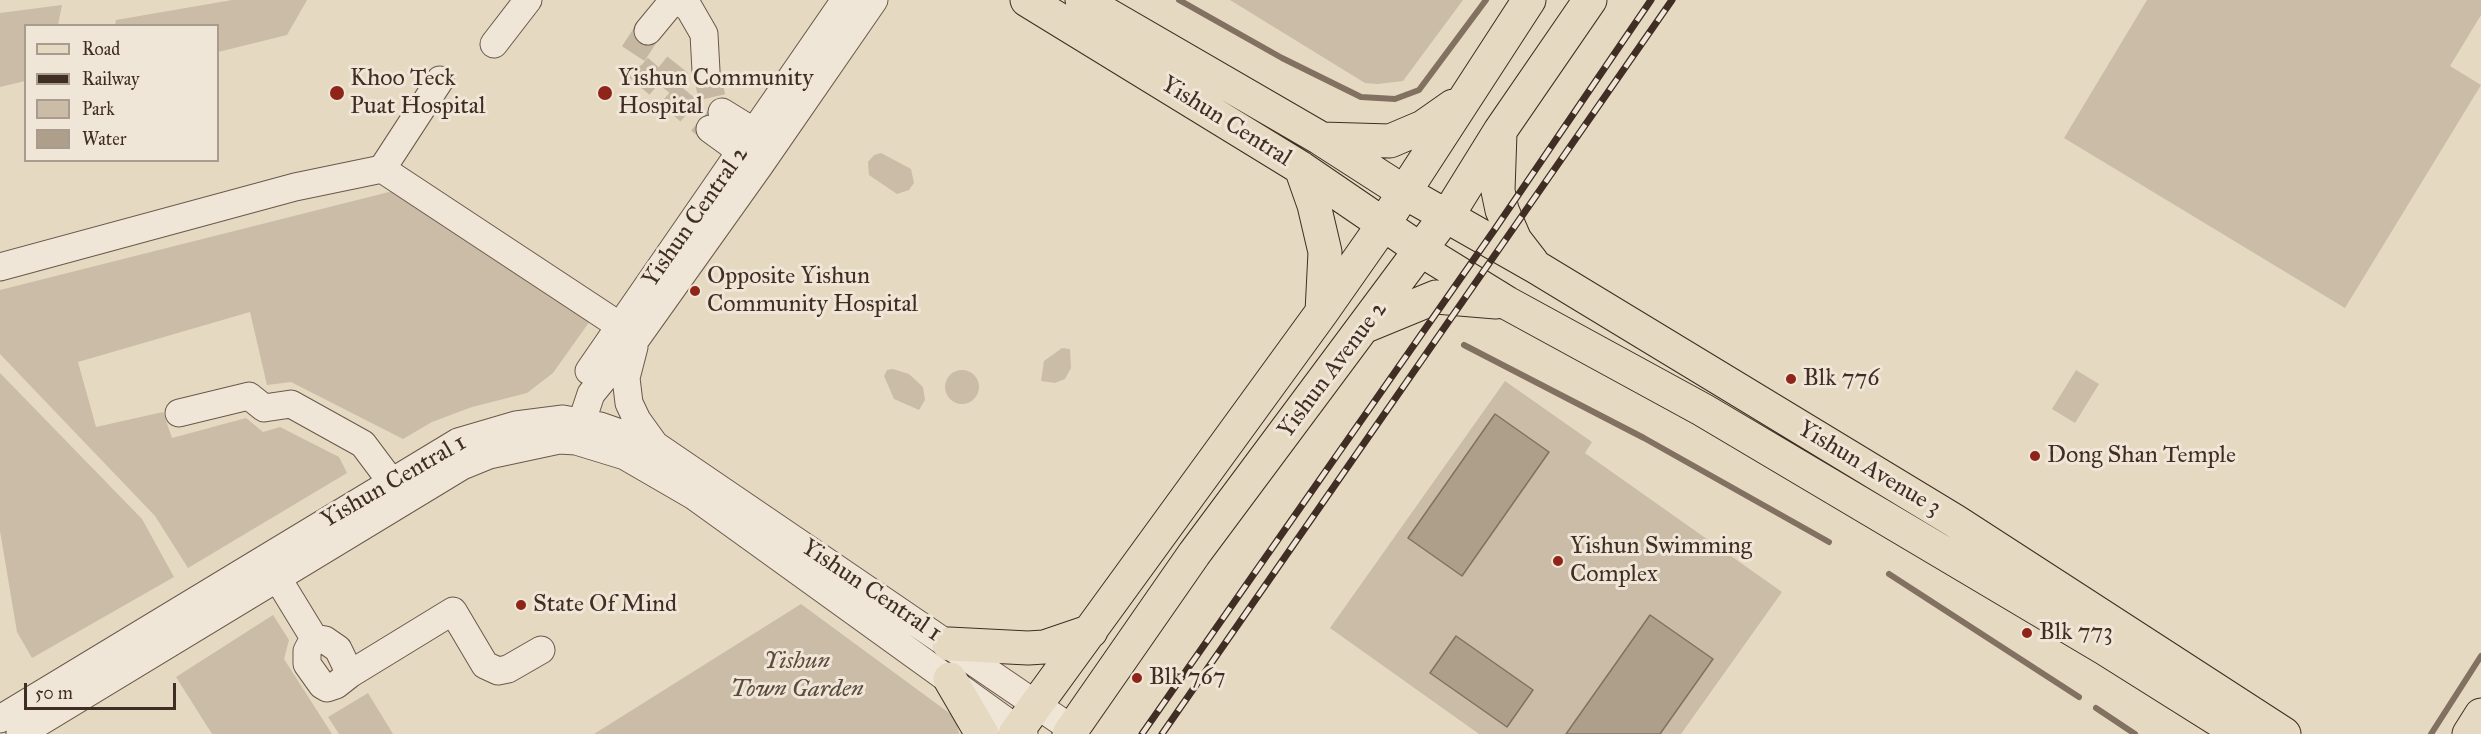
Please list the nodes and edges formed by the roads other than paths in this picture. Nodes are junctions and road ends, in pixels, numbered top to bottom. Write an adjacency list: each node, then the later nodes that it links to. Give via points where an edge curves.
1 (528, 0): 9 (street)
2 (845, 0): 16 (street, Yishun Central 2)
3 (874, 0): 16 (street, Yishun Central 2)
4 (1028, 0): 17 (main road, Yishun Central)
5 (1082, 0): 15 (main road, Yishun Central)
6 (1529, 0): 12 (main road, Yishun Avenue 2)
7 (1590, 0): 14 (main road, Yishun Avenue 2)
8 (648, 32): 10 (street, via 672,2 689,8 704,34)
9 (494, 44)
10 (695, 64)
11 (440, 80): 18 (street)
12 (1464, 98): 15 (main road, via 1424,127 1390,141); 19 (main road, Yishun Avenue 2)
13 (716, 120): 16 (street)
14 (1500, 131): 20 (main road, Yishun Avenue 2); 24 (main road, via 1498,191 1502,210 1515,240)
15 (1320, 138): 19 (main road, Yishun Central)
16 (758, 149): 28 (street, Yishun Central 2)
17 (1301, 168): 21 (main road, Yishun Central); 26 (main road, via 1325,252)
18 (381, 169): 23 (street, via 295,187); 28 (street)
19 (1404, 192): 20 (main road, Yishun Central); 21 (main road, Yishun Avenue 2)
20 (1445, 216): 22 (main road, Yishun Avenue 2); 24 (main road, Yishun Avenue 3)
21 (1383, 225): 22 (main road, Yishun Central); 26 (main road, Yishun Avenue 2)
22 (1421, 250): 25 (main road, Yishun Avenue 3); 27 (main road, Yishun Avenue 2)
23 (0, 267)
24 (1536, 267): 46 (main road, Yishun Avenue 3, via 1955,521)
25 (1507, 303): 27 (main road, via 1436,297); 45 (main road, Yishun Avenue 3, via 1713,415)
26 (1322, 312): 34 (main road, Yishun Avenue 2)
27 (1366, 326): 42 (main road, Yishun Avenue 2, via 1194,554)
28 (628, 332): 30 (street, Yishun Central 2); 31 (street, Yishun Central 2, via 629,403)
29 (179, 413): 32 (street, via 249,396 264,408 291,405 363,444)
30 (570, 431): 31 (street, Yishun Central 1, via 619,432); 32 (street, Yishun Central 1, via 516,425 468,438); 33 (street, Yishun Central 1, via 462,466); 38 (street, Yishun Central 1, via 625,456 694,496)
31 (655, 445): 35 (street, Yishun Central 1)
32 (390, 480): 33 (street, Yishun Central 1)
33 (271, 567): 36 (street, Yishun Central 1); 37 (street, via 314,638 338,649 350,674 453,611 485,665 498,671)
34 (1091, 631): 35 (main road, via 1044,647); 41 (main road, Yishun Avenue 2)
35 (949, 644): 41 (street, Yishun Central 1)
36 (140, 647): 40 (street, Yishun Central 1); 43 (street, Yishun Central 1)
37 (541, 650)
38 (950, 679): 41 (street, Yishun Central 1); 44 (main road)
39 (2481, 715): 47 (main road)
40 (0, 719)
41 (1023, 726): 42 (street, Yishun Central 1)
42 (1070, 732)
43 (20, 734)
44 (982, 734)
45 (2241, 734)
46 (2284, 734)
47 (2469, 734)

